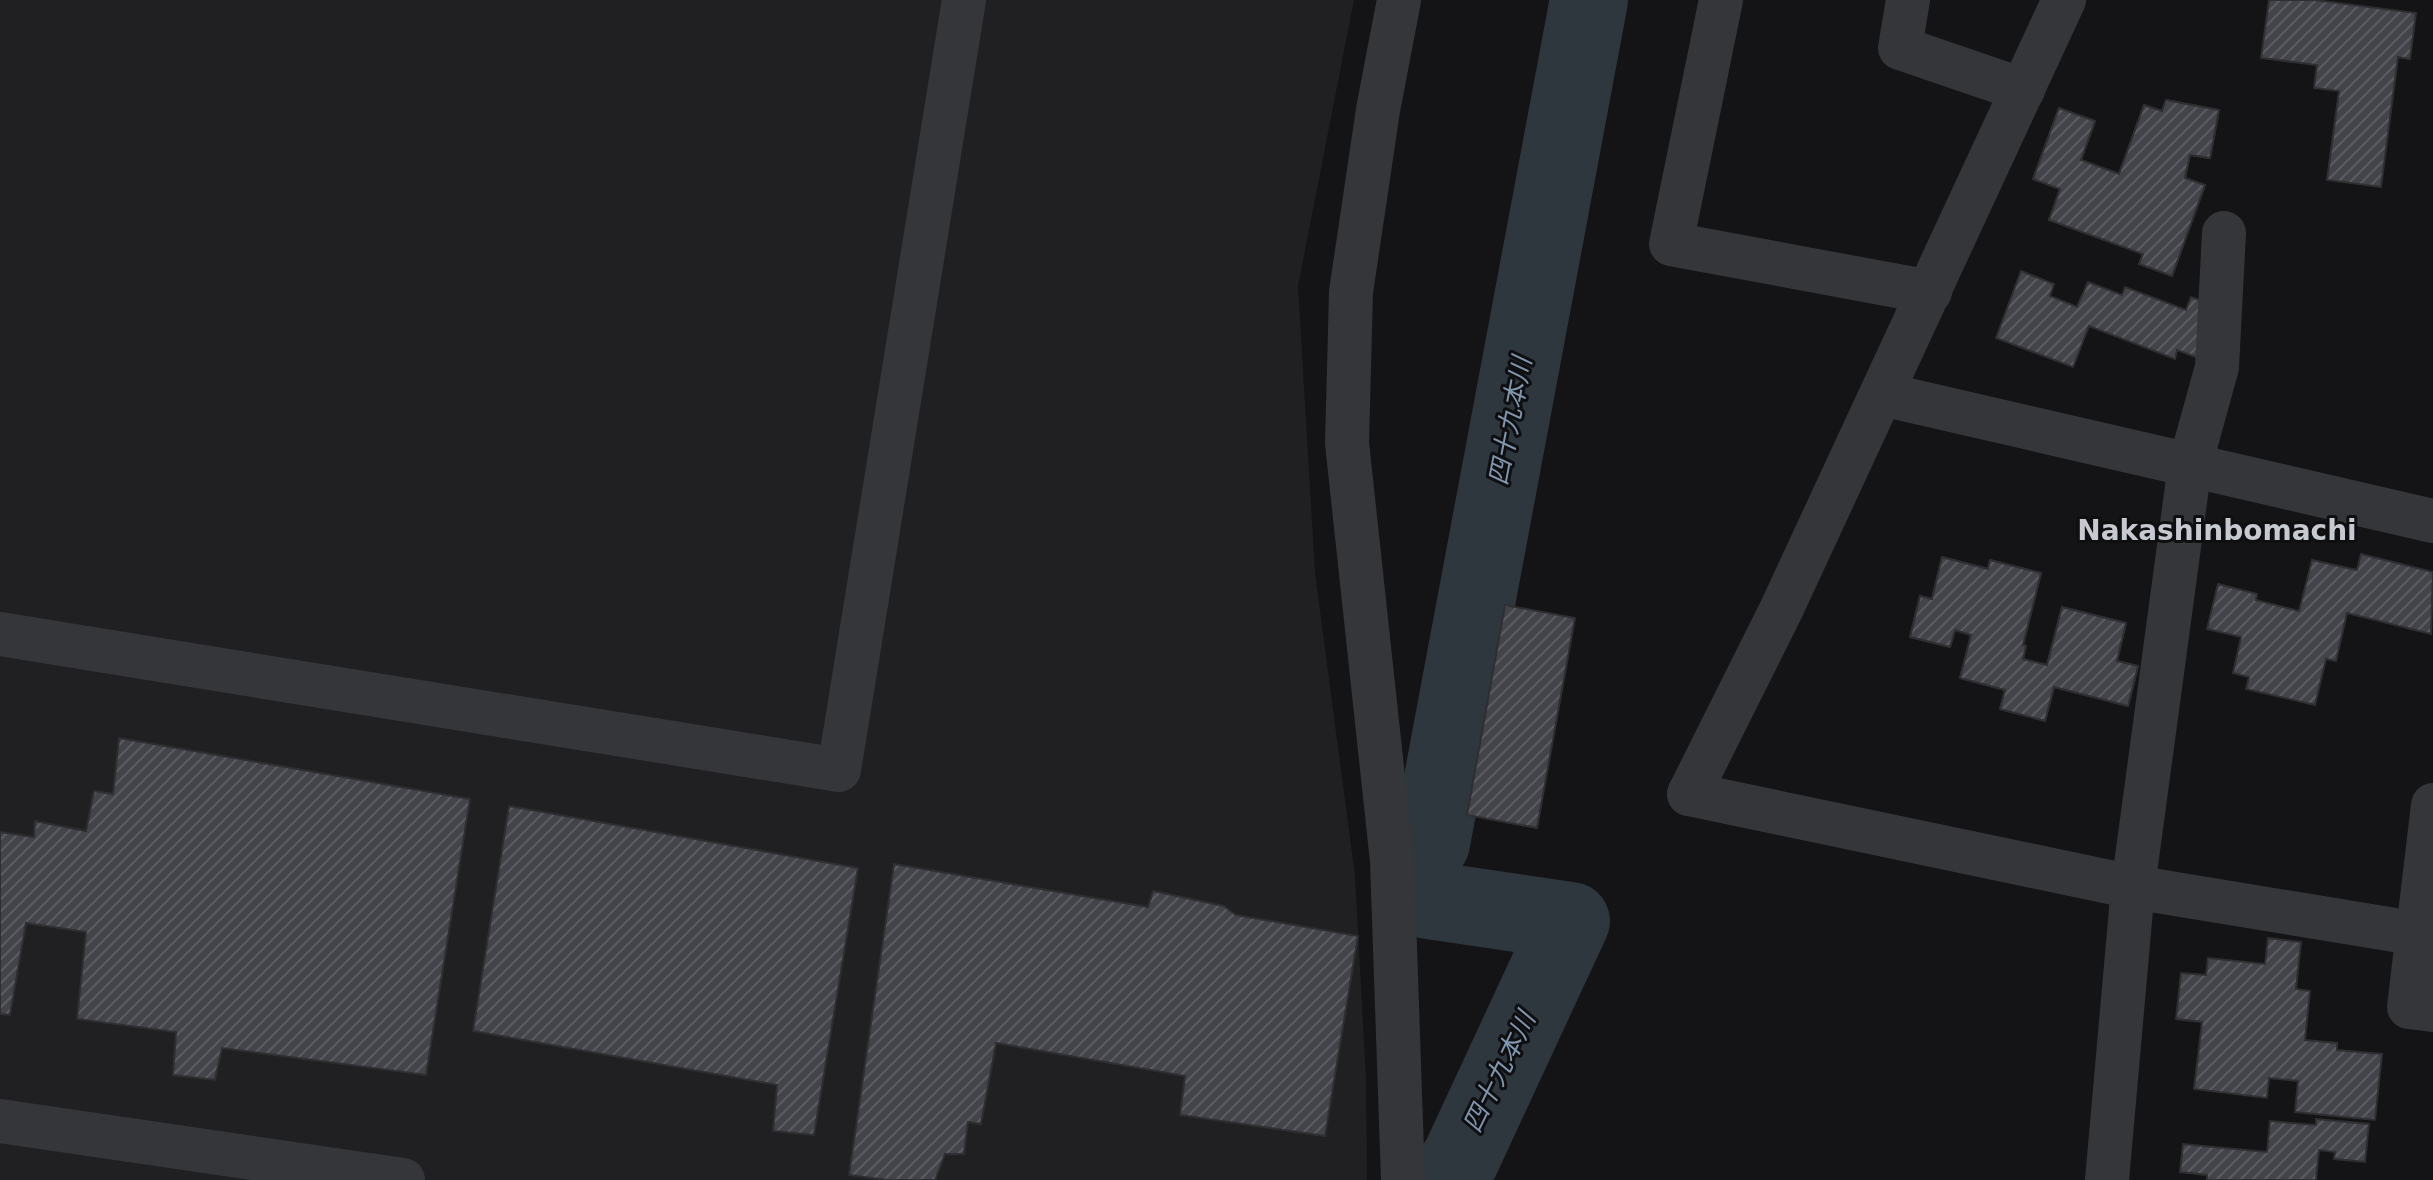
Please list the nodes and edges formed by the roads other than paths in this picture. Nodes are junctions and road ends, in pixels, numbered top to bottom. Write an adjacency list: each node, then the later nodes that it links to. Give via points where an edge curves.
1 (964, 0): 12 (street, via 839,770)
2 (1399, 0): 19 (street, via 1351,292 1347,443 1392,861)
3 (1721, 0): 8 (street, via 1671,244)
4 (1908, 0): 6 (street, via 1900,48)
5 (2064, 0): 6 (street)
6 (2023, 90): 8 (street)
7 (2224, 233): 10 (street, via 2217,367)
8 (1930, 292): 9 (street)
9 (1882, 394): 10 (street); 14 (street, via 1689,794)
10 (2190, 465): 11 (street); 14 (street)
11 (2433, 521)
12 (0, 634)
13 (2433, 805): 15 (street)
14 (2133, 887): 15 (street); 20 (street)
15 (2419, 934): 16 (street, via 2409,1007)
16 (2433, 1010)
17 (0, 1121): 18 (street)
18 (403, 1180)
19 (1403, 1180)
20 (2107, 1180)

